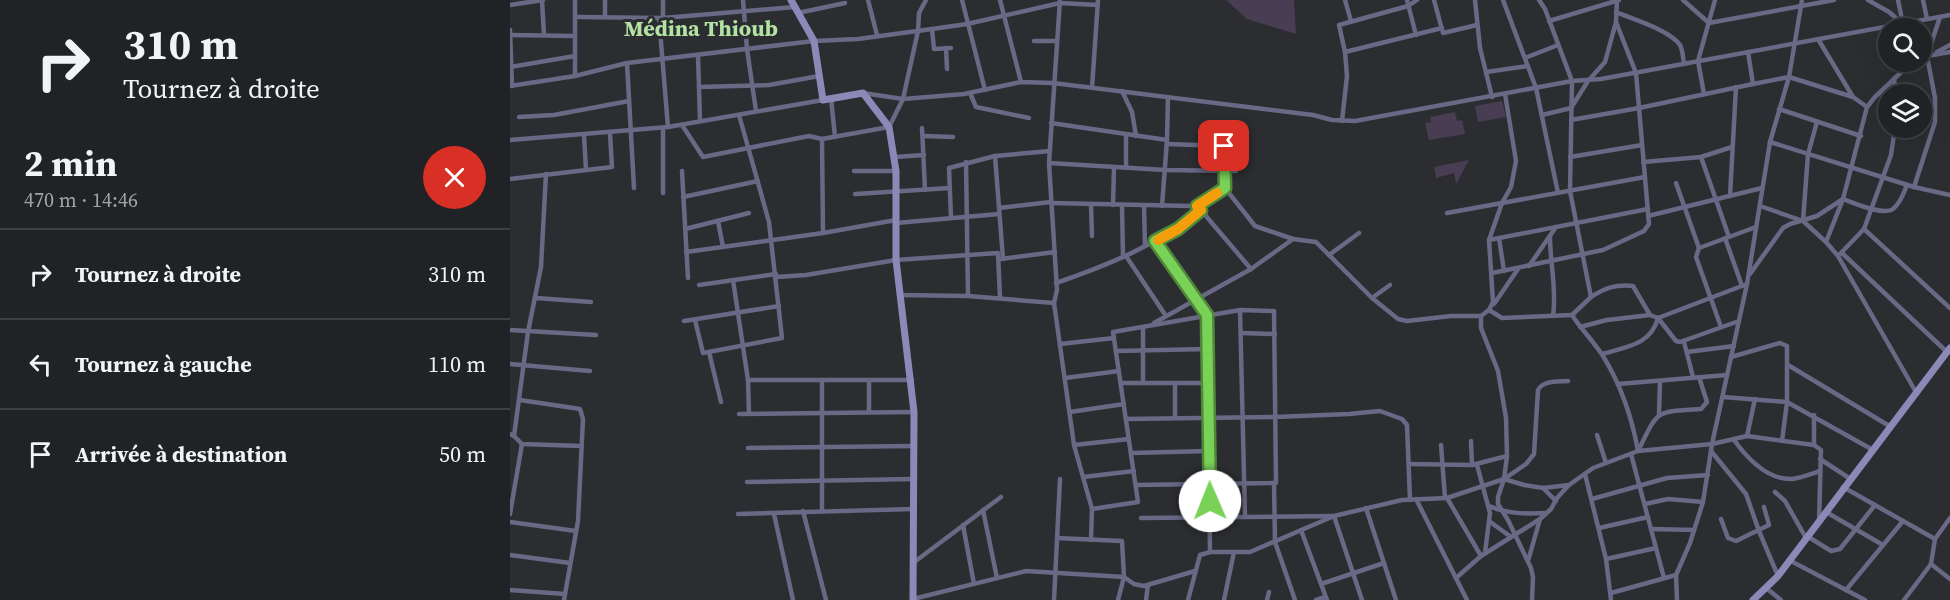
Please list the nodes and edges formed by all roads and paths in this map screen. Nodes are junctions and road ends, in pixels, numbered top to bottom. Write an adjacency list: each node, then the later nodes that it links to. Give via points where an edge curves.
1 (543, 0): 28 (street); 54 (street)
2 (575, 0): 34 (street)
3 (605, 0): 35 (street)
4 (663, 0): 37 (street)
5 (743, 0): 30 (street)
6 (868, 0): 55 (street)
7 (926, 0): 52 (street, via 919,13)
8 (962, 0): 46 (street)
9 (999, 0): 33 (street)
10 (1345, 0): 42 (street)
11 (1417, 0): 26 (street)
12 (1434, 0): 48 (street)
13 (1475, 0): 47 (street)
14 (1503, 0): 74 (street)
15 (1539, 0): 43 (street)
16 (1618, 0): 31 (street); 43 (street)
17 (1683, 0): 45 (street)
18 (1715, 0): 45 (street)
19 (1834, 0): 27 (street)
20 (1868, 0): 38 (street)
21 (1898, 0): 39 (street)
22 (1923, 0): 40 (street)
23 (1060, 2): 24 (street); 33 (street); 61 (street)
24 (1098, 2): 100 (street)
25 (845, 3): 29 (street)
26 (1407, 3): 42 (street); 56 (street)
27 (1802, 3): 45 (street); 63 (street)
28 (510, 4)
29 (795, 7): 30 (street); 59 (street)
30 (744, 11): 37 (street); 66 (street)
31 (1616, 12): 44 (street); 78 (street, via 1670,37 1680,45)
32 (1950, 15): 36 (street)
33 (1004, 16): 46 (street); 92 (street)
34 (576, 17): 35 (street); 57 (street)
35 (605, 17): 37 (street)
36 (1940, 17): 41 (street); 62 (street)
37 (661, 18): 75 (street)
38 (1896, 18)
39 (1902, 18)
40 (1927, 18)
41 (1932, 18)
42 (1352, 21): 67 (street, via 1339,25)
43 (1549, 21): 64 (street)
44 (1616, 22): 85 (street); 91 (street, via 1605,62)
45 (1709, 23): 76 (street)
46 (967, 24): 50 (street); 102 (street)
47 (1477, 25): 48 (street, via 1443,33); 82 (street)
48 (1442, 28): 56 (street)
49 (1878, 28): 58 (street)
50 (932, 29): 52 (street); 81 (street, via 934,49 948,48)
51 (510, 30): 53 (street)
52 (918, 31): 55 (street); 112 (street)
53 (510, 35): 54 (street); 79 (street)
54 (544, 35): 57 (street)
55 (877, 35): 59 (street)
56 (1416, 35): 67 (street)
57 (576, 36): 73 (street)
58 (1818, 39): 63 (street); 110 (street)
59 (814, 41): 66 (street); 87 (street)
60 (1034, 41): 61 (street)
61 (1056, 41): 93 (street)
62 (1932, 41)
63 (1796, 43): 68 (street); 88 (street)
64 (1558, 45): 74 (street); 90 (street)
65 (1950, 45): 70 (street)
66 (747, 48): 71 (street); 97 (street)
67 (1345, 52): 124 (street, via 1347,76)
68 (1748, 52): 76 (street); 94 (street)
69 (1950, 52): 72 (street)
70 (1932, 54)
71 (698, 55): 75 (street); 98 (street)
72 (1932, 55)
73 (575, 56): 79 (street); 86 (street)
74 (1525, 58): 80 (street)
75 (662, 59): 77 (street); 130 (street)
76 (1698, 61): 78 (street); 107 (street)
77 (627, 63): 86 (street); 113 (street)
78 (1684, 64): 85 (street)
79 (511, 66): 96 (street)
80 (1528, 66): 82 (street); 101 (street)
81 (947, 69)
82 (1486, 72): 109 (street)
83 (1901, 72): 89 (street)
84 (1930, 72): 176 (street, via 1935,122)
85 (1636, 73): 91 (street); 116 (street)
86 (575, 76): 96 (street)
87 (819, 76): 97 (street); 111 (street)
88 (1789, 77): 94 (street); 110 (street); 117 (street)
89 (1894, 79): 95 (street); 114 (street)
90 (1572, 81): 91 (street); 101 (street); 115 (street)
91 (1588, 81): 115 (street)
92 (1021, 82): 93 (street); 102 (street)
93 (1053, 83): 100 (street); 127 (street)
94 (1753, 84): 99 (street)
95 (1895, 84)
96 (511, 86)
97 (752, 86): 98 (street); 118 (street)
98 (699, 87): 125 (street)
99 (1736, 87): 107 (street); 147 (street)
100 (1092, 88): 103 (street)
101 (1536, 88): 106 (street); 120 (street)
102 (985, 90): 105 (street)
103 (1122, 92): 108 (street); 137 (street, via 1132,112)
104 (864, 93): 111 (street); 112 (street); 129 (street)
105 (970, 93): 112 (street); 122 (street, via 976,107)
106 (1505, 94): 109 (street); 193 (street, via 1516,161 1511,187)
107 (1704, 94): 116 (street)
108 (1168, 97): 124 (street); 144 (street)
109 (1492, 97): 124 (street)
110 (1853, 97): 114 (street)
111 (827, 99): 118 (street); 139 (street)
112 (903, 99): 129 (street)
113 (629, 101): 121 (street, via 554,115); 132 (street)
114 (1867, 107): 138 (street)
115 (1571, 108): 120 (street); 123 (street)
116 (1639, 108): 123 (street); 146 (street)
117 (1779, 109): 126 (street); 145 (street)
118 (756, 111): 119 (street)
119 (739, 114): 125 (street); 148 (street)
120 (1542, 115): 185 (street)
121 (519, 117)
122 (1029, 118)
123 (1571, 120): 154 (street)
124 (1342, 121)
125 (700, 122): 128 (street)
126 (1817, 122): 138 (street); 150 (street)
127 (1051, 123): 135 (street); 149 (street)
128 (682, 125): 130 (street); 148 (street, via 703,157)
129 (889, 127): 139 (street); 153 (street)
130 (666, 128): 132 (street); 184 (street)
131 (922, 128): 136 (street)
132 (631, 132): 133 (street); 177 (street)
133 (610, 133): 134 (street); 162 (street, via 612,167)
134 (585, 135): 143 (street); 162 (street)
135 (1126, 135): 137 (street); 160 (street)
136 (923, 136): 140 (street); 151 (street)
137 (1136, 136): 144 (street)
138 (1861, 136): 161 (street)
139 (835, 137): 142 (street)
140 (953, 138)
141 (1894, 138): 171 (street)
142 (822, 139): 148 (street, via 808,136); 217 (street)
143 (510, 140)
144 (1167, 142): 163 (street); 167 (street, via 1224,146)
145 (1770, 142): 150 (street); 180 (street)
146 (1642, 145): 154 (street); 157 (street)
147 (1732, 147): 155 (street); 188 (street)
148 (749, 149): 173 (street)
149 (1050, 151): 152 (street); 158 (street)
150 (1808, 154): 161 (street); 211 (street)
151 (924, 155): 153 (street); 181 (street)
152 (995, 156): 156 (street); 203 (street)
153 (895, 157): 166 (street)
154 (1570, 157): 182 (street)
155 (1701, 157): 157 (street); 190 (street)
156 (966, 162): 178 (street, via 949,168); 207 (street)
157 (1643, 162): 170 (street)
158 (1049, 163): 159 (street); 192 (street)
159 (1114, 167): 160 (street); 195 (street)
160 (1126, 168): 163 (street)
161 (1852, 168): 171 (street); 191 (street)
162 (586, 170): 169 (street)
163 (1165, 170): 167 (street); 199 (street)
164 (682, 171): 189 (street)
165 (854, 171): 166 (street)
166 (896, 171): 183 (street)
167 (1224, 171): 168 (street); 179 (street)
168 (1236, 171)
169 (546, 174): 172 (street); 257 (street)
170 (1645, 177): 182 (street); 204 (street)
171 (1883, 177): 175 (street); 202 (street)
172 (510, 179)
173 (758, 181): 189 (street); 224 (street)
174 (1676, 183): 200 (street)
175 (1907, 185): 176 (street); 202 (street, via 1894,208 1886,212)
176 (1914, 187): 187 (street)
177 (634, 188)
178 (950, 188): 181 (street); 208 (street)
179 (1225, 188): 201 (street); 223 (street, via 1256,226)
180 (1762, 188): 188 (street); 198 (street)
181 (925, 190): 183 (street)
182 (1570, 191): 185 (street); 212 (street)
183 (896, 192): 186 (street); 210 (street)
184 (663, 193)
185 (1558, 193): 193 (street)
186 (855, 194)
187 (1950, 195)
188 (1730, 196): 190 (street)
189 (683, 197): 215 (street)
190 (1716, 199): 200 (street); 221 (street)
191 (1843, 200): 202 (street); 211 (street); 227 (street)
192 (1051, 202): 194 (street); 203 (street); 232 (street)
193 (1502, 203): 206 (street); 225 (street)
194 (1091, 204): 195 (street); 219 (street)
195 (1113, 205): 196 (street)
196 (1122, 205): 197 (street); 237 (street)
197 (1144, 206): 199 (street); 228 (street)
198 (1760, 206): 211 (street); 214 (street)
199 (1162, 207): 201 (street)
200 (1684, 207): 204 (street); 230 (street)
201 (1199, 208): 226 (street, via 1178,229); 243 (street)
202 (1872, 209): 216 (street)
203 (999, 211): 207 (street); 238 (street)
204 (1648, 212): 212 (street); 236 (street, via 1649,224 1644,231)
205 (749, 213): 209 (street)
206 (1447, 213)
207 (967, 217): 208 (street); 233 (street)
208 (951, 218): 210 (street)
209 (718, 221): 215 (street); 229 (street)
210 (896, 221): 217 (street); 239 (street)
211 (1803, 221): 227 (street); 246 (street, via 1783,228)
212 (1576, 223): 213 (street); 236 (street)
213 (1556, 227): 220 (street); 222 (street)
214 (1756, 227): 221 (street); 246 (street)
215 (685, 229): 231 (street)
216 (1864, 229): 234 (street); 266 (street)
217 (823, 233): 224 (street)
218 (1359, 233): 235 (street)
219 (1092, 236)
220 (1550, 237): 240 (street); 241 (street)
221 (1727, 237): 230 (street); 253 (street)
222 (1499, 238): 225 (street); 244 (street)
223 (1293, 239): 235 (street, via 1316,242); 243 (street)
224 (772, 240): 229 (street); 247 (street)
225 (1489, 240): 245 (street)
226 (1155, 241): 228 (street); 261 (street)
227 (1826, 242): 234 (street)
228 (1145, 246): 237 (street)
229 (723, 247): 231 (street)
230 (1699, 248): 260 (street, via 1696,257)
231 (686, 252): 248 (street)
232 (1054, 252): 238 (street); 250 (street)
233 (967, 254): 238 (street, via 998,253); 239 (street); 255 (street)
234 (1840, 254): 295 (street); 319 (street)
235 (1329, 255): 259 (street)
236 (1582, 256): 240 (street); 256 (street)
237 (1125, 257): 250 (street); 272 (street)
238 (1000, 259): 258 (street)
239 (896, 260): 247 (street); 254 (street)
240 (1550, 262): 241 (street); 274 (street, via 1555,292)
241 (1529, 266): 242 (street)
242 (1518, 268): 244 (street); 265 (street)
243 (1251, 269): 261 (street)
244 (1504, 271): 245 (street)
245 (1492, 273): 265 (street)
246 (1749, 275): 253 (street)
247 (776, 276): 249 (street); 264 (street)
248 (688, 278)
249 (733, 280): 251 (street); 268 (street)
250 (1056, 283): 263 (street)
251 (699, 285)
252 (1390, 285): 259 (street)
253 (1744, 285): 260 (street); 277 (street)
254 (900, 296): 255 (street); 311 (street)
255 (968, 296): 258 (street)
256 (1591, 297): 270 (street); 271 (street, via 1613,285 1633,286)
257 (536, 298): 262 (street); 283 (street)
258 (1000, 298): 263 (street)
259 (1372, 298): 273 (street, via 1398,320)
260 (1710, 298): 275 (street); 281 (street)
261 (1196, 300): 269 (street); 272 (street)
262 (591, 302)
263 (1054, 303): 289 (street)
264 (779, 306): 268 (street); 290 (street, via 782,339)
265 (1491, 308): 273 (street); 274 (street, via 1502,318)
266 (1950, 308)
267 (1240, 310): 269 (street); 284 (street); 285 (street, via 1275,310)
268 (738, 313): 276 (street); 290 (street)
269 (1207, 315): 279 (street); 292 (street)
270 (1572, 315): 274 (street); 280 (street)
271 (1650, 315): 275 (street); 280 (street)
272 (1166, 316): 279 (street)
273 (1481, 316): 362 (street, via 1481,328 1498,371 1506,418)
274 (1553, 316)
275 (1658, 318): 288 (street, via 1676,341); 298 (street, via 1649,337)
276 (695, 320): 278 (street); 296 (street, via 703,353)
277 (1739, 320): 281 (street); 291 (street)
278 (684, 321)
279 (1146, 326): 287 (street, via 1113,332); 294 (street)
280 (1580, 327): 298 (street)
281 (1721, 327): 288 (street)
282 (510, 330): 283 (street)
283 (528, 332): 286 (street); 302 (street)
284 (1241, 333): 285 (street); 334 (street)
285 (1275, 334): 335 (street)
286 (596, 335)
287 (1114, 338): 289 (street); 293 (street)
288 (1684, 342): 297 (street)
289 (1060, 344): 307 (street)
290 (742, 346): 296 (street); 308 (street)
291 (1734, 346): 297 (street); 299 (street)
292 (1208, 349): 294 (street); 317 (street)
293 (1116, 351): 294 (street); 304 (street)
294 (1143, 351): 315 (street)
295 (1949, 351): 319 (street)
296 (709, 352): 323 (street)
297 (1687, 352): 306 (street)
298 (1602, 354): 318 (street)
299 (1731, 357): 301 (street, via 1780,343 1787,346); 305 (street)
300 (510, 364): 302 (street)
301 (1788, 365): 324 (street); 339 (street)
302 (524, 366): 303 (street); 322 (street)
303 (590, 371)
304 (1119, 371): 307 (street); 314 (street)
305 (1727, 375): 306 (street); 320 (street)
306 (1696, 377): 313 (street); 332 (street, via 1707,402 1705,406)
307 (1065, 378): 328 (street)
308 (747, 380): 309 (street); 331 (street)
309 (822, 380): 310 (street); 329 (street)
310 (868, 380): 311 (street); 326 (street)
311 (912, 380): 327 (street)
312 (1568, 381): 376 (street, via 1540,385 1534,454)
313 (1660, 381): 318 (street); 332 (street)
314 (1121, 383): 315 (street); 325 (street)
315 (1143, 383): 316 (street)
316 (1175, 383): 317 (street); 336 (street)
317 (1208, 383): 337 (street)
318 (1618, 384): 358 (street)
319 (1917, 394): 339 (street)
320 (1723, 397): 321 (street); 348 (street)
321 (1755, 399): 324 (street); 342 (street)
322 (520, 400): 340 (street); 352 (street, via 580,409)
323 (721, 402)
324 (1788, 402): 333 (street); 346 (street)
325 (1124, 404): 328 (street); 338 (street)
326 (869, 412): 327 (street); 329 (street)
327 (914, 412): 353 (street)
328 (1070, 412): 349 (street)
329 (822, 413): 331 (street); 354 (street)
330 (739, 414): 331 (street)
331 (749, 414)
332 (1659, 414): 358 (street)
333 (1814, 415): 351 (street); 356 (street)
334 (1243, 417): 335 (street); 337 (street); 381 (street)
335 (1275, 417): 365 (street, via 1364,411 1394,415 1407,425); 379 (street)
336 (1175, 418): 337 (street); 338 (street)
337 (1209, 418): 357 (street)
338 (1126, 419): 343 (street)
339 (1891, 427): 356 (street)
340 (512, 435): 347 (street)
341 (1597, 435): 364 (street)
342 (1747, 436): 344 (street); 346 (street)
343 (1129, 439): 349 (street); 360 (street)
344 (1734, 440): 348 (street); 369 (street, via 1766,472 1789,479)
345 (1471, 441): 367 (street)
346 (1782, 441): 351 (street)
347 (522, 444): 352 (street); 408 (street)
348 (1712, 444): 358 (street); 359 (street)
349 (1074, 445): 372 (street)
350 (1441, 445): 366 (street)
351 (1814, 445): 363 (street, via 1821,450)
352 (581, 446): 430 (street)
353 (914, 446): 354 (street); 374 (street)
354 (822, 447): 355 (street); 377 (street)
355 (748, 448)
356 (1873, 450): 373 (street)
357 (1209, 451): 360 (street); 380 (street)
358 (1638, 451): 361 (street)
359 (1711, 451): 371 (street); 431 (street, via 1746,494)
360 (1131, 453): 368 (street)
361 (1631, 454): 364 (street); 384 (street)
362 (1507, 456): 367 (street); 376 (street)
363 (1820, 459): 369 (street); 373 (street)
364 (1606, 463): 370 (street)
365 (1409, 465): 366 (street); 392 (street)
366 (1442, 465): 367 (street); 390 (street)
367 (1475, 465): 385 (street)
368 (1134, 471): 372 (street); 382 (street)
369 (1820, 471): 422 (street)
370 (1585, 474): 383 (street); 391 (street)
371 (1708, 475): 384 (street, via 1667,478); 394 (street)
372 (1083, 477): 401 (street)
373 (1850, 478): 386 (street)
374 (914, 479): 377 (street); 400 (street)
375 (1060, 479): 434 (street)
376 (1504, 479): 385 (street); 387 (street); 405 (street, via 1498,497)
377 (822, 481): 378 (street); 402 (street)
378 (747, 482)
379 (1274, 483): 381 (street); 415 (street)
380 (1209, 484): 381 (street); 382 (street); 413 (street)
381 (1244, 484): 414 (street)
382 (1136, 485): 401 (street, via 1138,502)
383 (1569, 486): 387 (street); 393 (street)
384 (1640, 486): 391 (street); 395 (street)
385 (1484, 487): 390 (street); 397 (street)
386 (1844, 487): 396 (street); 406 (street)
387 (1543, 488): 393 (street)
388 (1775, 492): 433 (street)
389 (1001, 497): 403 (street)
390 (1446, 498): 392 (street); 442 (street)
391 (1592, 499): 425 (street)
392 (1413, 500): 399 (street); 458 (street)
393 (1556, 501): 407 (street)
394 (1703, 502): 395 (street, via 1668,499); 428 (street)
395 (1645, 504): 412 (street)
396 (1875, 505): 420 (street); 429 (street)
397 (1489, 506): 405 (street); 421 (street)
398 (1764, 507): 431 (street, via 1769,525)
399 (1366, 508): 411 (street); 449 (street)
400 (913, 509): 402 (street); 448 (street)
401 (1092, 509): 436 (street)
402 (822, 510): 404 (street)
403 (983, 510): 424 (street); 457 (street)
404 (803, 511): 410 (street); 472 (street)
405 (1501, 511): 407 (street); 432 (street)
406 (1825, 512): 422 (street); 429 (street)
407 (1546, 513): 418 (street)
408 (510, 514)
409 (738, 514): 410 (street)
410 (774, 514): 471 (street)
411 (1334, 516): 415 (street); 427 (street); 453 (street)
412 (1648, 516): 425 (street); 426 (street)
413 (1210, 517): 414 (street); 416 (street); 440 (street)
414 (1245, 517): 415 (street)
415 (1275, 517): 437 (street)
416 (1141, 518)
417 (1950, 518): 435 (street)
418 (1540, 519): 432 (street); 446 (street)
419 (1721, 519): 431 (street, via 1732,541)
420 (1903, 520): 435 (street); 438 (street)
421 (1489, 521): 432 (street); 442 (street)
422 (1818, 521): 433 (street)
423 (510, 522): 430 (street)
424 (963, 525): 448 (street); 461 (street)
425 (1599, 528): 444 (street)
426 (1651, 529): 428 (street); 439 (street)
427 (1301, 530): 437 (street); 462 (street)
428 (1694, 530): 454 (street)
429 (1857, 530): 433 (street, via 1836,551); 438 (street)
430 (576, 531): 447 (street)
431 (1759, 531): 455 (street)
432 (1513, 536): 442 (street); 446 (street)
433 (1807, 537): 445 (street)
434 (1057, 538): 436 (street); 452 (street)
435 (1935, 539): 450 (street)
436 (1090, 540): 456 (street, via 1122,541)
437 (1275, 542): 441 (street, via 1250,552); 480 (street)
438 (1883, 545): 466 (street)
439 (1656, 548): 444 (street); 459 (street)
440 (1210, 552): 441 (street); 451 (street, via 1200,555)
441 (1234, 552): 478 (street)
442 (1483, 554): 458 (street)
443 (510, 555): 447 (street)
444 (1606, 559): 468 (street)
445 (1789, 560): 455 (street); 466 (street)
446 (1528, 561): 485 (street, via 1533,577)
447 (570, 563): 469 (street)
448 (913, 563): 473 (street)
449 (1383, 563): 453 (street); 483 (street)
450 (1930, 564): 460 (street); 491 (street)
451 (1195, 571): 463 (street); 477 (street)
452 (1055, 572): 456 (street); 457 (street, via 1026,571); 474 (street)
453 (1353, 573): 462 (street); 482 (street)
454 (1676, 575): 459 (street); 487 (street)
455 (1778, 576): 464 (street)
456 (1124, 577): 463 (street, via 1134,584); 475 (street)
457 (997, 578): 461 (street)
458 (1456, 578): 484 (street)
459 (1664, 578): 468 (street)
460 (1950, 579)
461 (974, 584): 473 (street)
462 (1321, 584): 470 (street)
463 (1148, 585): 476 (street)
464 (1766, 588): 488 (street); 489 (street)
465 (510, 590): 469 (street)
466 (1846, 590): 490 (street)
467 (1269, 592): 479 (street)
468 (1611, 593): 486 (street)
469 (564, 597)
470 (1326, 598): 481 (street)
471 (793, 600)
472 (826, 600)
473 (913, 600)
474 (1054, 600)
475 (1118, 600)
476 (1146, 600)
477 (1188, 600)
478 (1224, 600)
479 (1267, 600)
480 (1295, 600)
481 (1316, 600)
482 (1362, 600)
483 (1396, 600)
484 (1467, 600)
485 (1532, 600)
486 (1611, 600)
487 (1677, 600)
488 (1753, 600)
489 (1781, 600)
490 (1864, 600)
491 (1904, 600)

